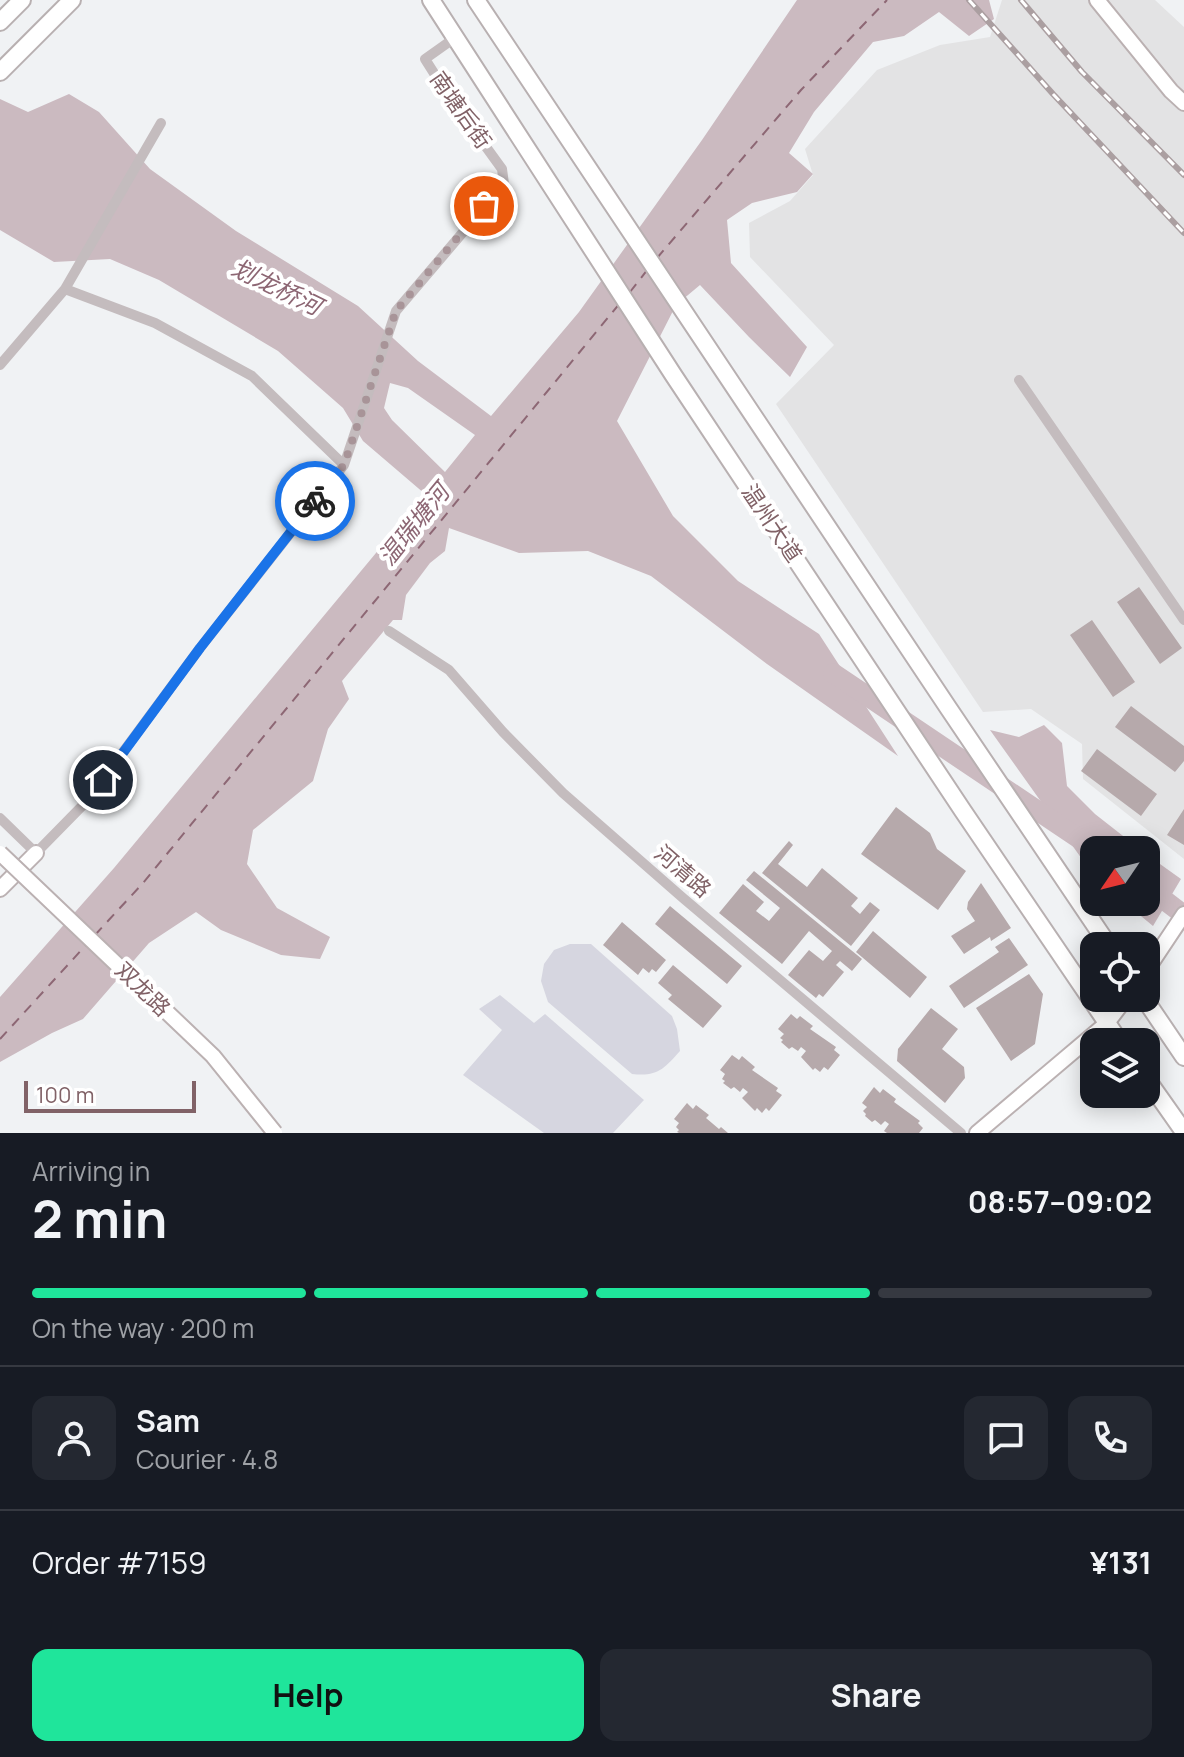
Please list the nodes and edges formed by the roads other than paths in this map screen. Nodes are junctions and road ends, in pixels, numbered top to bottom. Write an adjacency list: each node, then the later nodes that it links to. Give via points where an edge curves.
1 (22, 0): 6 (main road)
2 (72, 0): 8 (main road)
3 (431, 0): 7 (main road, 温州大道)
4 (476, 0): 22 (main road, 温州大道)
5 (1097, 0): 9 (main road)
6 (0, 22)
7 (456, 37): 14 (street, 南塘后街, via 425,59 502,169 504,184 396,311); 26 (main road, 温州大道, via 674,376)
8 (0, 72)
9 (1184, 103)
10 (161, 123): 11 (street)
11 (65, 289): 12 (street); 14 (street, via 155,323 252,376)
12 (0, 365)
13 (1019, 380): 15 (street)
14 (344, 465): 19 (street, 南塘后街, via 86,802)
15 (1184, 620)
16 (389, 631): 32 (street, 河清路, via 449,670 563,793)
17 (0, 818): 19 (street)
18 (0, 853): 31 (main road, 双龙路, bridge, via 213,1056)
19 (36, 853): 20 (main road, 南塘后街)
20 (1, 887)
21 (1184, 914): 23 (main road)
22 (1099, 932)
23 (1160, 949)
24 (1115, 1012): 26 (main road)
25 (1153, 1012): 28 (main road)
26 (1107, 1023): 27 (main road, 温州大道); 33 (main road)
27 (1110, 1028)
28 (1184, 1057)
29 (1160, 1098): 30 (main road)
30 (1184, 1132)
31 (275, 1133)
32 (961, 1133)
33 (977, 1133)

